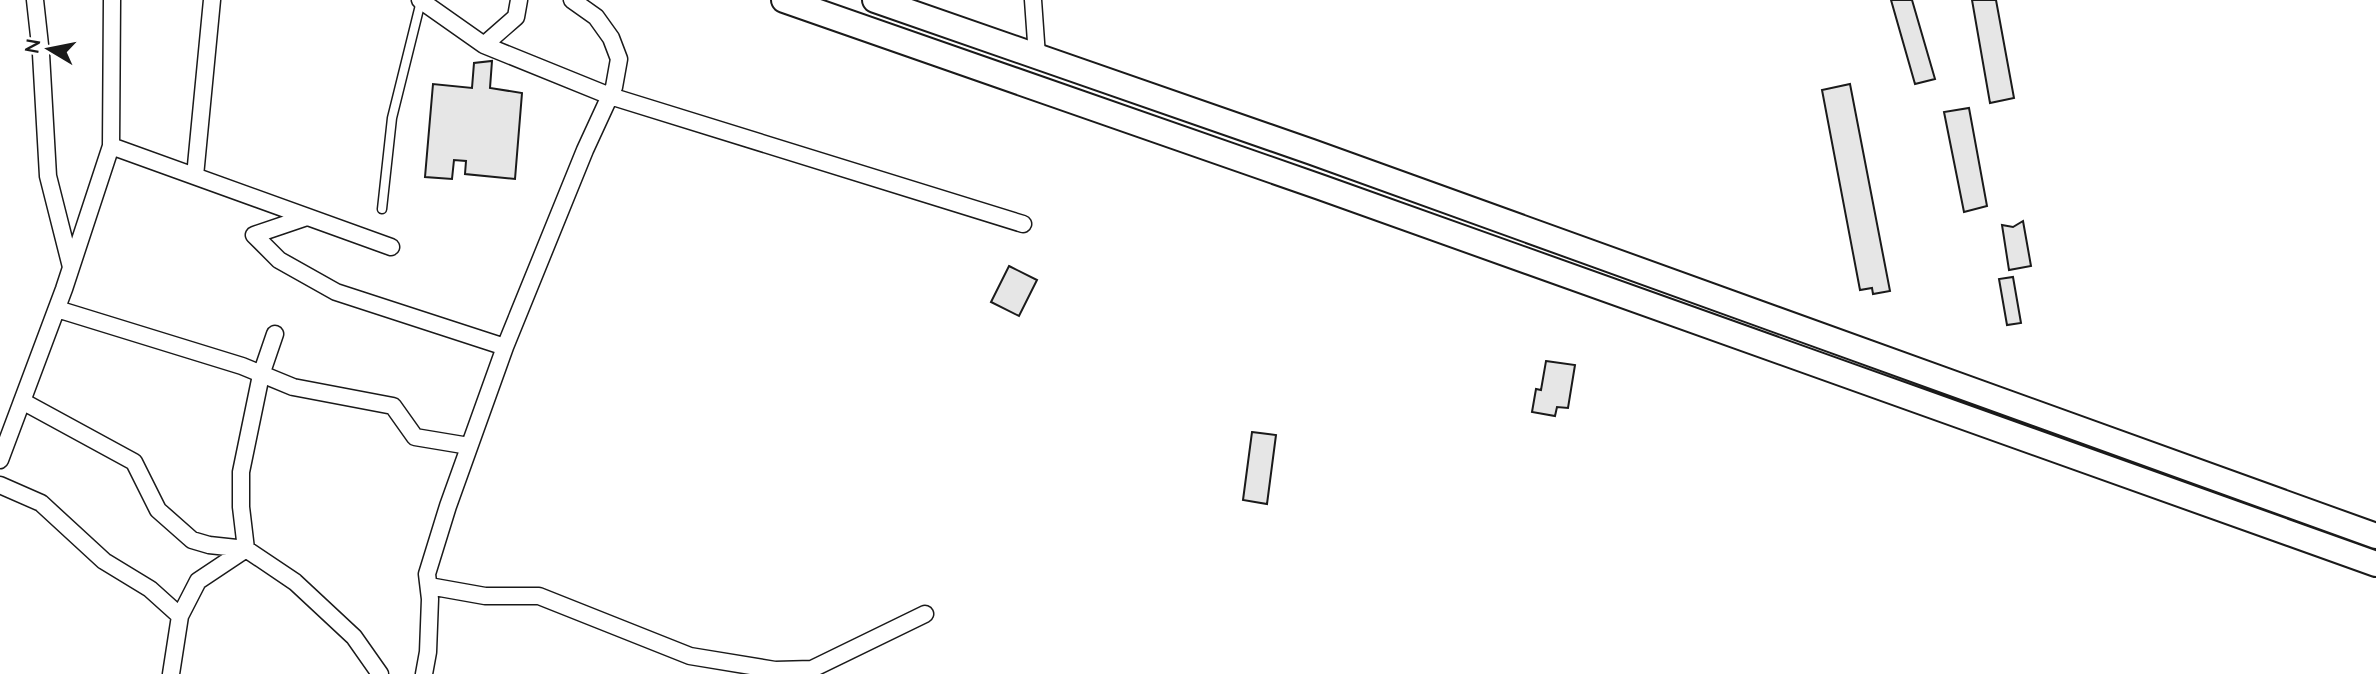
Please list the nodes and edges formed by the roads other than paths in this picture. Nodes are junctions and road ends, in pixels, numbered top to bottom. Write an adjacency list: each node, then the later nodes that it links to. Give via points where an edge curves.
1 (36, 0): 19 (street, via 47,176)
2 (112, 0): 13 (street)
3 (212, 0): 14 (street)
4 (519, 0): 10 (street, via 516,17)
5 (572, 0): 12 (street, via 596,17 611,38 619,59)
6 (784, 0): 30 (highway)
7 (875, 0): 11 (highway)
8 (1034, 0): 11 (street)
9 (421, 1): 10 (street); 15 (lane, via 392,118)
10 (484, 45): 12 (street)
11 (1037, 56): 28 (highway)
12 (610, 96): 17 (street); 22 (street)
13 (111, 146): 14 (street); 19 (street)
14 (195, 176): 16 (street)
15 (382, 209)
16 (307, 217): 18 (street); 22 (street, via 254,235 279,260 336,292)
17 (1023, 224)
18 (391, 247)
19 (71, 267): 20 (street)
20 (57, 309): 23 (street, via 242,366); 24 (street)
21 (275, 334): 23 (street)
22 (505, 347): 25 (street)
23 (261, 376): 25 (street, via 293,387 393,406 415,438); 29 (street, via 241,472)
24 (22, 401): 26 (street); 29 (street, via 134,463 158,510 192,540)
25 (469, 446): 31 (street, via 427,574)
26 (0, 460)
27 (0, 485): 33 (street, via 41,503 104,561 150,589)
28 (2365, 527)
29 (246, 549): 33 (street, via 198,581); 35 (street, via 295,582 354,637)
30 (2374, 564)
31 (429, 586): 32 (street, via 485,596 539,596 690,656 775,670 812,669); 36 (street)
32 (925, 614)
33 (180, 616): 34 (street)
34 (170, 674)
35 (380, 674)
36 (424, 674)

